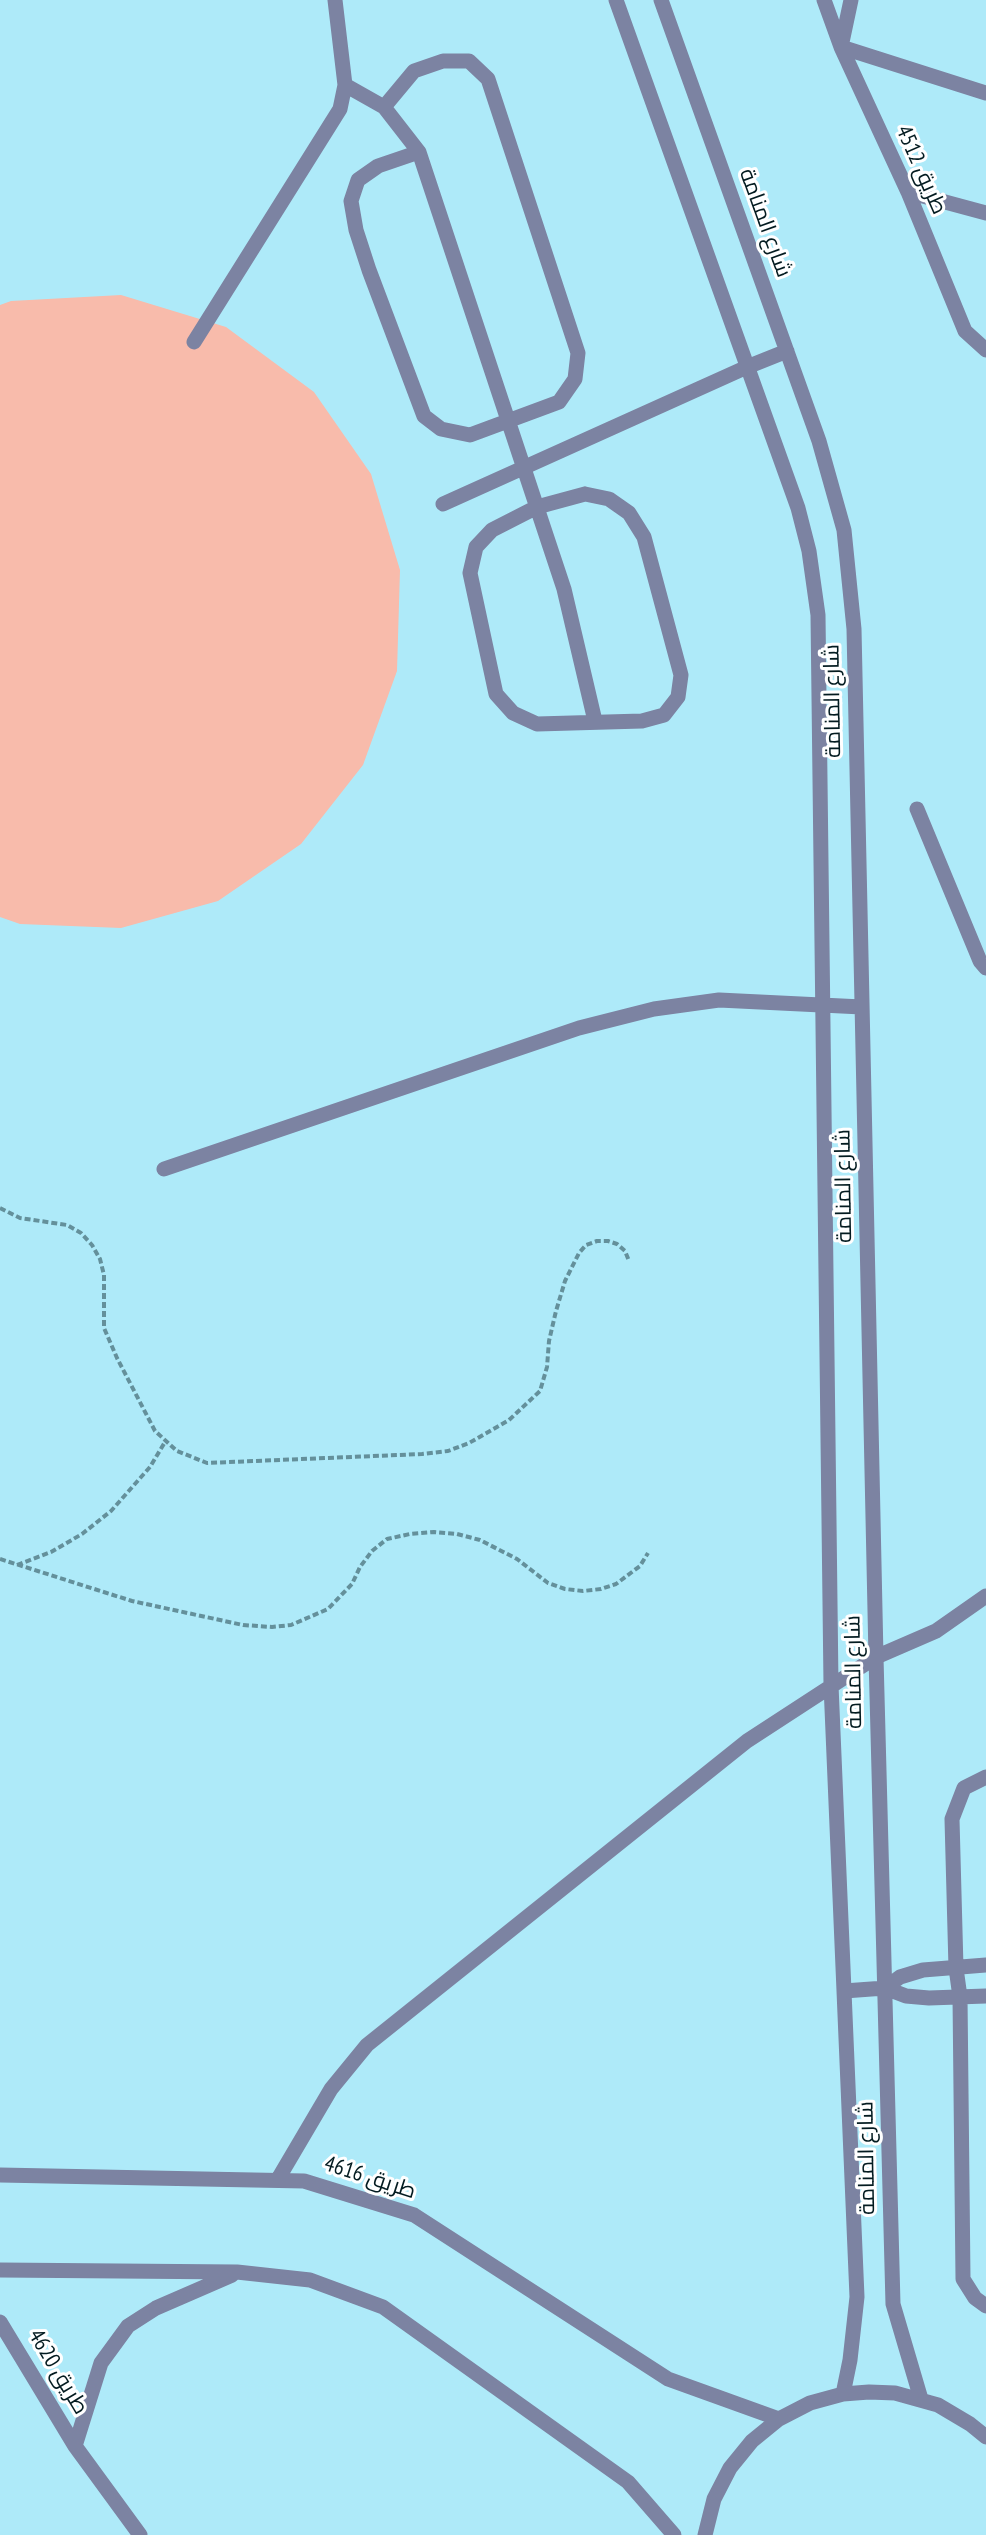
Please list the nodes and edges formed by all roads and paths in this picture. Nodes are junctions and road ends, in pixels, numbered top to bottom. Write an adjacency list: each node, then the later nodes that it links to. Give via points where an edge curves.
1 (335, 0): 7 (street)
2 (616, 0): 16 (street, شارع المنامة)
3 (661, 0): 15 (street, شارع المنامة)
4 (824, 0): 6 (street, طريق 4512)
5 (851, 0): 6 (street)
6 (841, 47): 8 (street); 11 (street, طريق 4512)
7 (345, 85): 9 (street); 13 (street, via 340,109)
8 (986, 93)
9 (384, 107): 10 (street); 17 (street, via 414,71 443,61 469,61 488,79 578,353 575,379 560,402)
10 (419, 152): 17 (street); 17 (street, via 378,166 358,180 351,201 369,270 424,416 441,429 470,435)
11 (908, 192): 12 (street); 14 (street, طريق 4512, via 964,331)
12 (986, 213)
13 (194, 342)
14 (986, 350)
15 (787, 351): 16 (street); 25 (street, شارع المنامة, via 819,441 844,530 854,629)
16 (747, 367): 18 (street); 24 (street, شارع المنامة, via 798,508 818,615)
17 (509, 422): 18 (street)
18 (524, 468): 19 (street); 20 (street)
19 (443, 504)
20 (537, 507): 21 (street, via 564,589); 21 (street, via 492,530 476,547 470,573 496,694 513,713 537,724); 21 (street, via 585,494 609,499 629,513 644,537 681,675 678,697 664,716 642,721)
21 (595, 721)
22 (917, 809): 23 (street, via 980,962)
23 (986, 968)
24 (822, 1004): 25 (street); 26 (street, via 720,1000 633,1014 579,1028); 35 (street, شارع المنامة)
25 (862, 1007): 34 (street, شارع المنامة)
26 (164, 1169)
27 (0, 1208): 29 (path, via 20,1218 67,1225 92,1245 104,1275 104,1328 109,1343 155,1431)
28 (629, 1261): 29 (path, via 617,1244 597,1241 586,1245 565,1281 540,1391 509,1420 469,1443 448,1451 422,1454 222,1464 191,1458)
29 (165, 1442): 32 (path, via 150,1467 111,1511 51,1552)
30 (648, 1553): 32 (path, via 640,1566 616,1584 583,1591 548,1583 517,1559 480,1540 434,1532 410,1534 387,1539 372,1551 352,1584 328,1609 291,1626 272,1627 243,1625 132,1601)
31 (0, 1559): 32 (path)
32 (16, 1566)
33 (986, 1596): 34 (street, via 936,1631)
34 (876, 1657): 35 (street); 39 (street, شارع المنامة)
35 (831, 1685): 40 (street, شارع المنامة); 44 (street, via 747,1741 367,2045 331,2089)
36 (986, 1778): 38 (street, via 964,1788 952,1819)
37 (986, 1965): 38 (street)
38 (956, 1968): 39 (street, via 923,1970 900,1977); 42 (street)
39 (885, 1988): 40 (street); 42 (street, via 906,1996); 50 (street, شارع المنامة, via 893,2304)
40 (844, 1991): 49 (street, شارع المنامة, via 857,2297)
41 (986, 1996): 42 (street)
42 (960, 1997): 47 (street, via 963,2279 975,2298)
43 (3, 2173): 44 (street, طريق 4616)
44 (278, 2179): 51 (street, طريق 4616, via 304,2181 414,2215 668,2379)
45 (0, 2270): 46 (street)
46 (237, 2272): 55 (street, طريق 4620, via 156,2308 128,2326 101,2363); 57 (street, via 310,2280 383,2307 628,2482)
47 (986, 2306)
48 (0, 2322): 55 (street, طريق 4620)
49 (843, 2394): 50 (street, via 886,2393); 51 (street, via 810,2403)
50 (921, 2399): 53 (street)
51 (779, 2419): 58 (street, via 752,2441 730,2468 714,2499)
52 (986, 2420): 53 (street)
53 (970, 2424): 54 (street)
54 (986, 2438)
55 (75, 2446): 56 (street, طريق 4620)
56 (140, 2535)
57 (674, 2535)
58 (705, 2535)

